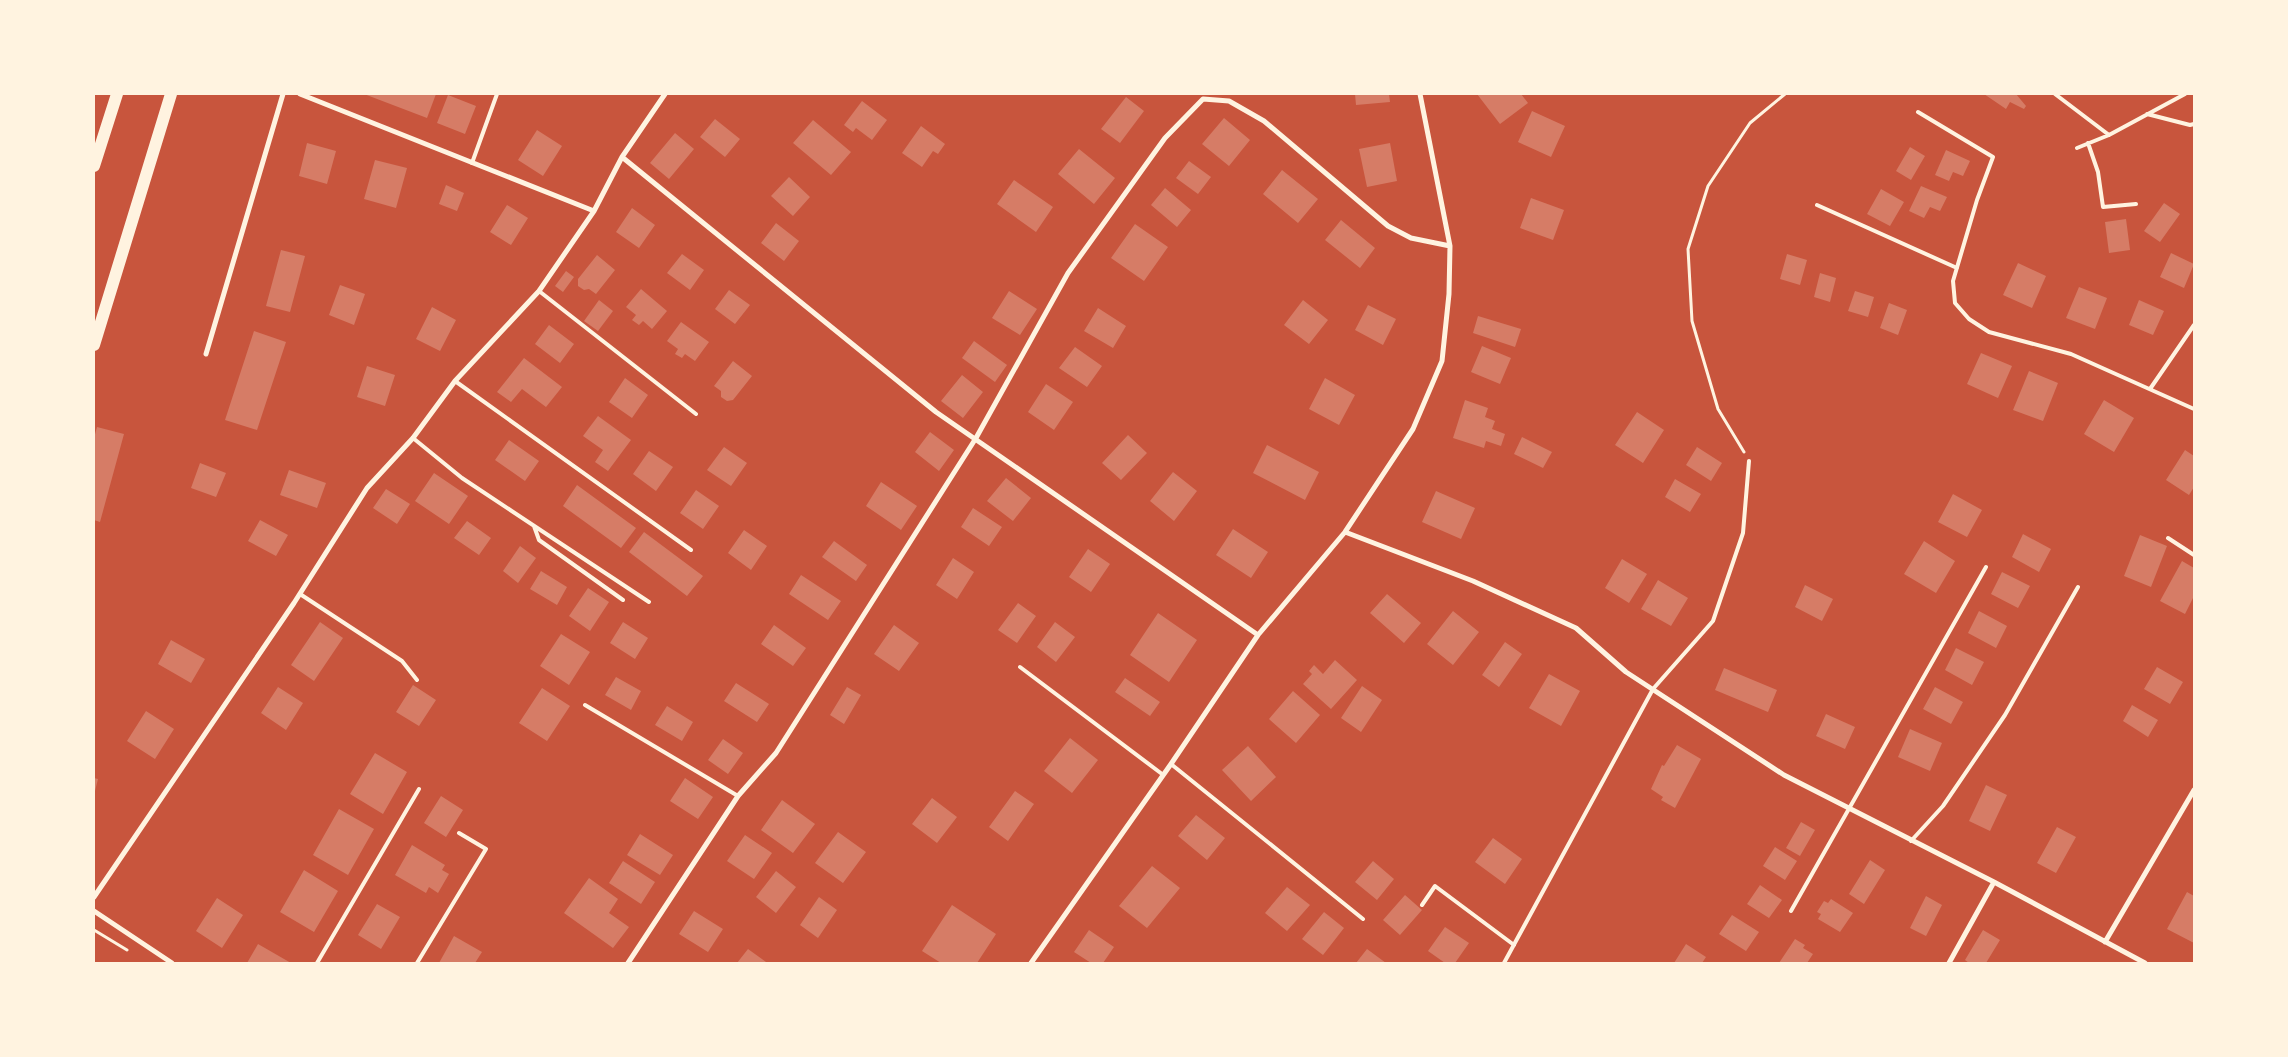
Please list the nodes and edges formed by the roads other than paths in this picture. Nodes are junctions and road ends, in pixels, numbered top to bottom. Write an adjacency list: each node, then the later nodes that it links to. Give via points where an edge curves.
1 (117, 94): 18 (main road)
2 (171, 94): 26 (main road)
3 (283, 94): 27 (street)
4 (300, 94): 17 (street)
5 (497, 94): 17 (lane)
6 (665, 94): 16 (street)
7 (1420, 94): 22 (street)
8 (2055, 94): 13 (lane)
9 (2185, 94): 11 (lane)
10 (1918, 112): 23 (lane, via 1993,157)
11 (2147, 114): 12 (lane); 13 (lane)
12 (2194, 124)
13 (2109, 135): 14 (lane)
14 (2088, 143): 15 (lane); 19 (lane, via 2098,172 2102,207)
15 (2077, 148)
16 (622, 157): 21 (street); 33 (street, via 936,412)
17 (472, 163): 21 (street)
18 (94, 166)
19 (2136, 204)
20 (1817, 205): 23 (lane)
21 (594, 210): 24 (street)
22 (1450, 246): 33 (street, via 1411,238 1388,226 1264,121 1229,101 1203,99 1165,138 1068,273); 36 (street, via 1442,361 1413,428)
23 (1957, 268): 29 (lane, via 1953,281 1954,303 1989,332 2071,354)
24 (539, 291): 28 (street); 31 (lane)
25 (2194, 325): 29 (lane)
26 (94, 345)
27 (206, 354)
28 (454, 380): 32 (street); 38 (lane)
29 (2150, 389): 30 (lane)
30 (2194, 409)
31 (696, 414)
32 (413, 438): 35 (lane, via 462,478); 42 (street, via 367,488)
33 (976, 438): 45 (street); 54 (street, via 776,753)
34 (1749, 462): 48 (lane, via 1743,533 1713,621)
35 (534, 526): 43 (lane, via 539,540); 44 (lane)
36 (1345, 532): 45 (street); 48 (street, via 1473,581 1576,628 1626,672)
37 (2168, 538): 39 (lane)
38 (691, 550)
39 (2194, 555)
40 (1986, 567): 55 (lane)
41 (2078, 586): 57 (lane, via 2004,715 1943,806)
42 (300, 594): 47 (lane, via 402,661); 59 (street)
43 (623, 600)
44 (650, 602)
45 (1258, 635): 50 (street)
46 (1020, 667): 51 (lane)
47 (417, 680)
48 (1653, 689): 55 (street, via 1784,775); 65 (lane)
49 (585, 705): 54 (lane)
50 (1171, 764): 51 (street); 63 (lane)
51 (1162, 774): 70 (street)
52 (419, 789): 67 (lane)
53 (2194, 790): 64 (street)
54 (738, 796): 69 (street)
55 (1849, 809): 57 (street); 62 (lane)
56 (459, 833): 68 (lane, via 486,849)
57 (1911, 841): 58 (street)
58 (1994, 882): 64 (street); 72 (street)
59 (94, 898)
60 (1422, 904): 65 (lane, via 1435,886)
61 (94, 911): 66 (street)
62 (1790, 911)
63 (1363, 919)
64 (2105, 942): 73 (street)
65 (1514, 945): 71 (lane)
66 (172, 963)
67 (318, 963)
68 (417, 963)
69 (628, 963)
70 (1031, 963)
71 (1504, 963)
72 (1949, 963)
73 (2145, 963)

